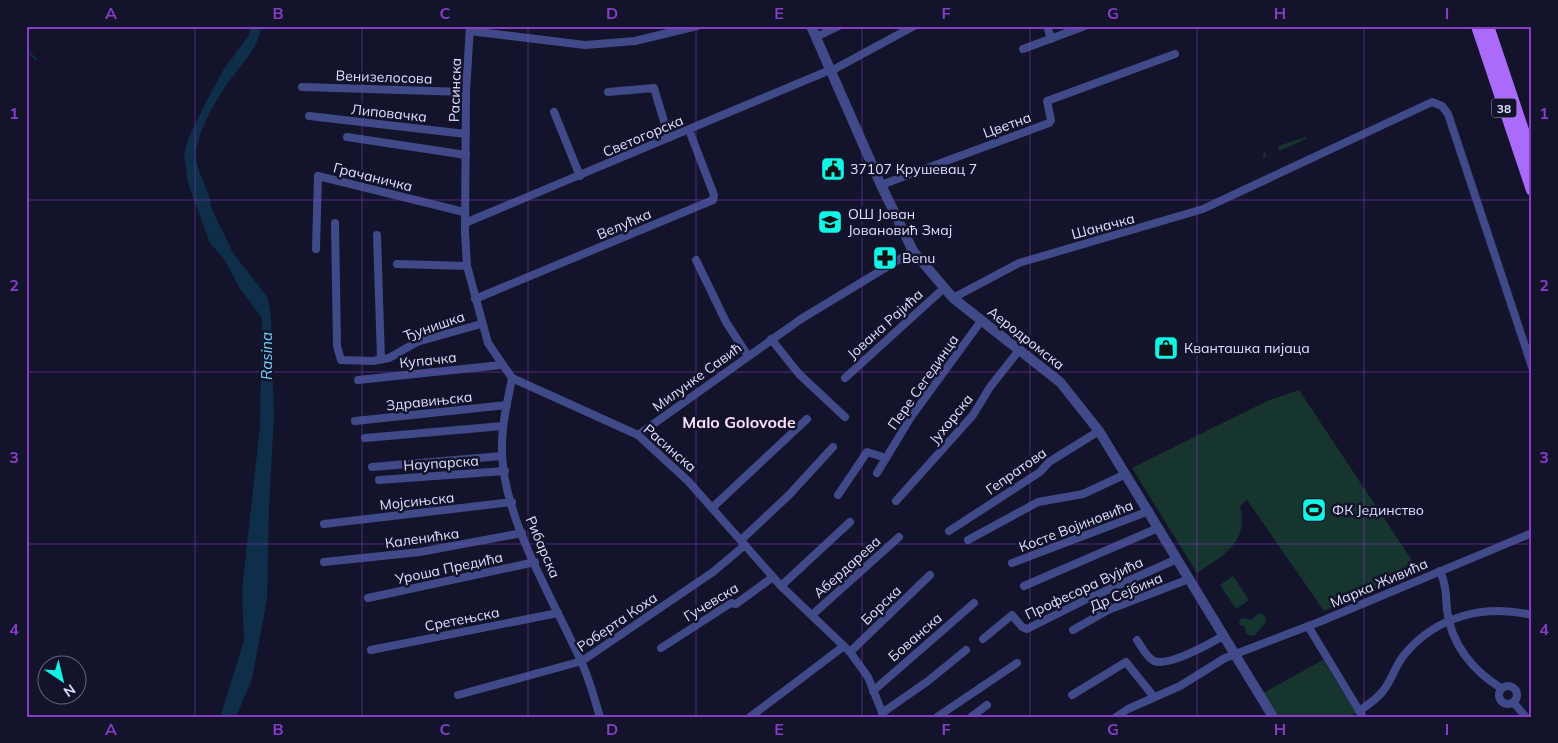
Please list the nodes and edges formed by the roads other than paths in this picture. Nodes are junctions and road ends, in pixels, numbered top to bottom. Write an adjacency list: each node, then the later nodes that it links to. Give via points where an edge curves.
1 (697, 26): 9 (street, via 635,41 585,46)
2 (811, 26): 10 (street, Аеродромска)
3 (839, 26): 10 (street)
4 (914, 26): 14 (street, Светогорска)
5 (1046, 26): 11 (street)
6 (1085, 26): 11 (street)
7 (1477, 26): 28 (main road, 38)
8 (1488, 26): 25 (main road, 38)
9 (470, 29): 16 (street, Расинска)
10 (816, 37): 14 (street, Аеродромска)
11 (1051, 39): 12 (street)
12 (1022, 49)
13 (1175, 54): 27 (street, Цветна, via 1047,101 1049,123)
14 (832, 70): 20 (street, Светогорска); 27 (street, Аеродромска)
15 (302, 88): 16 (street, Венизелосова)
16 (466, 92): 21 (street, Расинска)
17 (608, 92): 23 (street, via 654,88)
18 (554, 112): 26 (street)
19 (309, 116): 21 (street, Липовачка)
20 (689, 130): 23 (street, Светогорска); 39 (street, Велућка, via 714,195 713,200)
21 (466, 134): 24 (street, Расинска)
22 (347, 137): 24 (street)
23 (669, 138): 26 (street, Светогорска)
24 (466, 155): 29 (street, Расинска)
25 (1532, 157)
26 (580, 176): 31 (street, Светогорска)
27 (881, 185): 34 (street, Аеродромска)
28 (1532, 190)
29 (464, 212): 31 (street, Расинска); 33 (street, Грачаничка, via 318,176)
30 (335, 223): 46 (street, Ђунишка, via 338,357 344,361)
31 (464, 223): 37 (street, Расинска)
32 (377, 235): 46 (street)
33 (316, 249)
34 (913, 251): 38 (street, Аеродромска); 43 (street, Милунке Савић)
35 (696, 260): 45 (street, via 726,322)
36 (397, 264): 37 (street)
37 (467, 266): 39 (street, Расинска)
38 (943, 289): 40 (street, Аеродромска); 50 (street, Јована Рајића)
39 (475, 298): 42 (street, Расинска)
40 (953, 298): 41 (street, Аеродромска); 48 (street, Шаначка, via 1019,263 1181,217 1432,102 1442,106 1448,114)
41 (981, 321): 44 (street, Аеродромска); 62 (street, Пере Сегединца, via 911,417)
42 (481, 324): 46 (street, Ђунишка, via 417,342 391,357); 47 (street, Расинска)
43 (771, 339): 45 (street, Милунке Савић); 53 (street, via 799,374)
44 (1020, 349): 57 (street, Аеродромска, via 1060,382); 69 (street, Јухорска, via 990,386 973,415)
45 (748, 356): 58 (street, Милунке Савић)
46 (380, 359)
47 (501, 365): 49 (street, Расинска); 51 (street, Купачка)
48 (1532, 367)
49 (512, 378): 52 (street, Рибарска); 58 (street, Расинска)
50 (844, 378)
51 (358, 380)
52 (507, 405): 55 (street, Здравињска); 56 (street, Рибарска)
53 (845, 417)
54 (807, 419): 71 (street)
55 (355, 421)
56 (503, 426): 59 (street); 61 (street, Рибарска)
57 (1099, 431): 66 (street, Аеродромска); 76 (street, Гепратова)
58 (638, 434): 71 (street, Расинска)
59 (365, 438)
60 (833, 447): 81 (street, Роберта Коха)
61 (502, 456): 63 (street); 64 (street, Рибарска)
62 (886, 458): 65 (street, Пере Сегединца); 68 (street, via 868,452)
63 (372, 467)
64 (505, 471): 67 (street, Наупарска); 70 (street, Рибарска)
65 (877, 473)
66 (1126, 474): 72 (street, Аеродромска); 80 (street, via 1083,494 1038,502)
67 (379, 480)
68 (838, 495)
69 (896, 500)
70 (512, 502): 74 (street, Мојсињска); 77 (street, Рибарска)
71 (713, 507): 81 (street, Расинска)
72 (1149, 511): 75 (street, Аеродромска); 85 (street, Косте Војиновића)
73 (850, 522): 90 (street)
74 (324, 524)
75 (1158, 528): 82 (street, Аеродромска); 91 (street)
76 (949, 531)
77 (522, 533): 83 (street, Каленићка, via 420,552); 84 (street, Рибарска)
78 (1532, 533): 86 (street, Марка Живића)
79 (899, 537): 95 (street, Абердарева)
80 (968, 540)
81 (743, 543): 88 (street, Расинска); 109 (street, Роберта Коха, via 713,572)
82 (1177, 559): 89 (street, Аеродромска); 101 (street, Професора Вујића, via 1027,630 1012,615)
83 (324, 562)
84 (535, 562): 92 (street, Уроша Предића); 94 (street, Рибарска)
85 (1012, 563)
86 (1440, 571): 97 (street); 98 (street, Марка Живића)
87 (930, 575): 107 (street, Борска)
88 (773, 577): 90 (street, Расинска); 104 (street, Гучевска, via 736,604 730,603)
89 (1189, 579): 99 (street, Др Сејбина, via 1108,610); 100 (street, Аеродромска)
90 (781, 586): 95 (street, Расинска)
91 (1024, 586)
92 (368, 598)
93 (974, 603): 112 (street, Бованска)
94 (558, 613): 105 (street, Сретењска); 109 (street, Рибарска)
95 (812, 615): 103 (street, Расинска)
96 (1532, 615): 97 (street, via 1480,611)
97 (1449, 620): 111 (street, via 1458,644 1472,664); 118 (street, via 1416,643 1394,669 1384,690)
98 (1308, 626): 108 (street, Марка Живића); 118 (street)
99 (1073, 630)
100 (1223, 636): 102 (street, via 1178,658 1158,661 1152,659); 108 (street, Аеродромска)
101 (983, 639)
102 (1137, 640)
103 (844, 646): 107 (street, Расинска); 121 (street)
104 (661, 648)
105 (371, 650)
106 (966, 650): 119 (street)
107 (850, 652): 112 (street, Расинска, via 868,677)
108 (1234, 655): 115 (street, Марка Живића); 125 (street, Аеродромска)
109 (582, 661): 113 (street, Роберта Коха); 120 (street, Рибарска)
110 (1018, 663): 122 (street)
111 (1502, 688): 116 (street, via 1499,694 1502,702); 116 (street, via 1510,685 1515,688 1517,697)
112 (873, 691): 119 (street, Расинска)
113 (458, 695)
114 (1072, 695): 115 (street, via 1126,662)
115 (1154, 697): 124 (street, Марка Живића)
116 (1514, 702): 126 (street)
117 (987, 705): 123 (street)
118 (1361, 714)
119 (883, 715)
120 (600, 717)
121 (750, 717)
122 (937, 717)
123 (971, 717)
124 (1116, 717)
125 (1274, 717)
126 (1526, 717)

